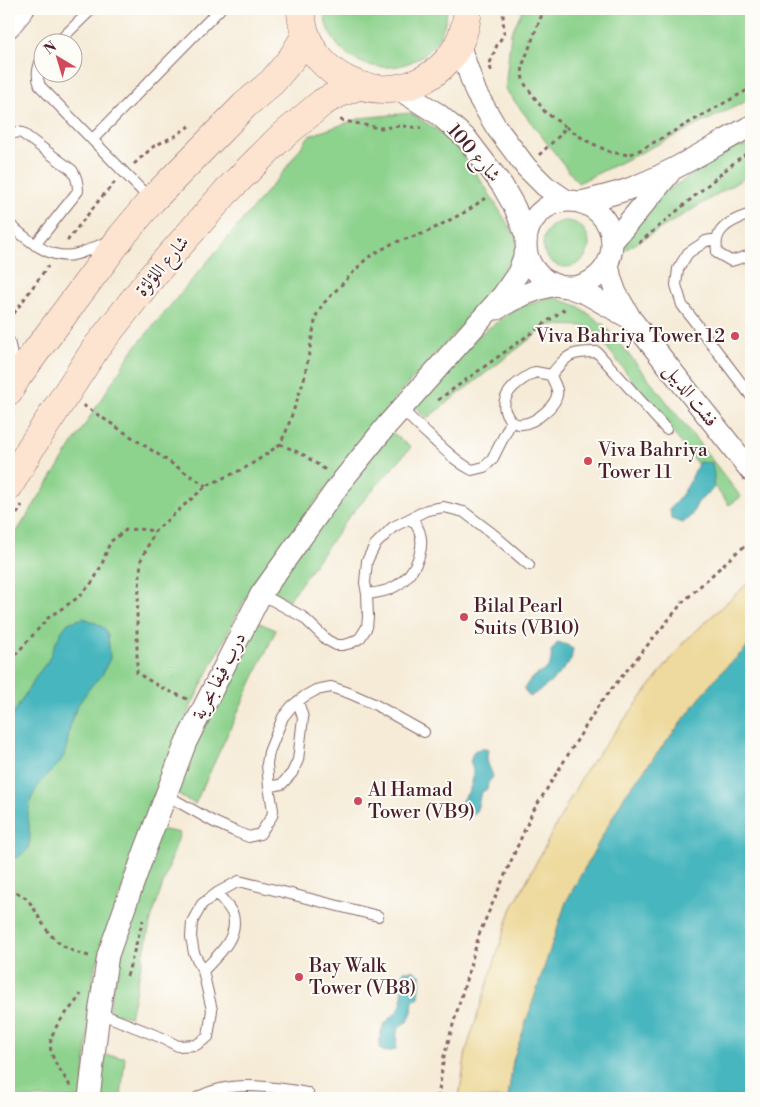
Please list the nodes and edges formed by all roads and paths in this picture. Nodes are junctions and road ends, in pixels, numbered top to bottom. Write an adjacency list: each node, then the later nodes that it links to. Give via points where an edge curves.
1 (24, 9): 8 (street)
2 (92, 9): 9 (lane)
3 (220, 9): 22 (lane)
4 (468, 9): 10 (main road)
5 (504, 9): 11 (path, via 504,34 490,63)
6 (544, 9): 19 (path, via 523,64 522,75 545,112)
7 (304, 22): 13 (main road, via 314,52 341,78); 27 (main road, via 292,58 272,82)
8 (9, 27)
9 (68, 32)
10 (459, 44): 15 (main road, via 434,74); 23 (street, شارع 100, via 476,93 496,127)
11 (491, 79)
12 (38, 82): 22 (lane)
13 (358, 86): 15 (main road); 47 (main road, شارع اللؤلؤة, via 323,102 278,140 226,192 154,274 96,348)
14 (751, 88): 19 (path, via 629,155 610,152)
15 (398, 89): 26 (street, شارع 100, via 438,114 467,139)
16 (199, 118): 25 (path, via 175,136 154,146)
17 (333, 121): 20 (path, via 378,128 402,126)
18 (751, 126): 24 (street)
19 (566, 127): 23 (path)
20 (428, 130)
21 (9, 135): 35 (lane, via 22,133 76,175 78,191)
22 (93, 139): 25 (lane)
23 (537, 161): 28 (street, شارع 100, via 545,186)
24 (674, 168): 28 (street, via 625,190); 33 (street)
25 (125, 172): 27 (lane); 36 (path)
26 (502, 185): 34 (street, شارع 100, via 515,208); 51 (path, via 467,211 425,233 393,243 367,258 322,305 316,316 304,380)
27 (152, 200): 31 (main road)
28 (574, 202): 33 (street, via 593,208 603,217 610,229); 34 (street, via 553,204 540,212 531,223)
29 (751, 214): 32 (lane, via 725,227)
30 (9, 224): 35 (lane)
31 (122, 236): 36 (lane, via 76,255); 45 (main road)
32 (717, 238): 37 (lane, via 717,253 731,261); 46 (lane, via 688,253 678,269 676,285 682,305)
33 (612, 242): 38 (street)
34 (526, 244): 39 (street, via 529,262 535,272 544,280); 40 (street, درب فيفا بحرية, via 518,273)
35 (35, 245): 36 (lane)
36 (57, 254): 42 (path)
37 (751, 254)
38 (608, 264): 39 (street, via 601,274 582,286); 41 (street, فشت الديبل, via 616,293)
39 (562, 286): 40 (street, درب فيفا بحرية, via 518,296); 41 (street, فشت الديبل, via 587,294)
40 (482, 319): 48 (street, درب فيفا بحرية)
41 (631, 319): 52 (street, فشت الديبل)
42 (9, 320)
43 (9, 341): 45 (lane)
44 (550, 375): 49 (lane, via 535,372 512,388 505,410); 49 (lane, via 557,390 556,400 544,414 532,421 521,425); 50 (lane, via 570,355 597,352)
45 (13, 384)
46 (751, 396)
47 (80, 399): 54 (path); 55 (main road, شارع اللؤلؤة, via 30,450)
48 (401, 408): 49 (lane, via 452,457 472,470 484,467 492,460); 53 (street, درب فيفا بحرية)
49 (511, 422)
50 (666, 429)
51 (280, 444): 53 (path, via 304,455); 54 (path, via 245,468)
52 (751, 471)
53 (342, 481): 61 (street, درب فيفا بحرية)
54 (206, 486): 58 (path)
55 (16, 495): 57 (path)
56 (411, 519): 60 (lane, via 427,510 444,507 464,512); 62 (lane, via 393,527 375,545 367,561); 62 (lane, via 418,527 420,538 418,561 402,582 393,588)
57 (9, 528)
58 (155, 531): 63 (path, via 126,530 110,542 89,586 79,597 49,617); 65 (path, via 141,560 137,673 188,700)
59 (751, 542): 79 (path, via 683,602 600,703 532,813 480,932 444,1056)
60 (529, 565)
61 (261, 594): 62 (lane, via 303,617 336,645 360,638 367,627); 68 (street, درب فيفا بحرية, via 186,742)
62 (367, 594)
63 (9, 660)
64 (298, 701): 66 (lane, via 316,690 331,687 374,704); 67 (lane, via 283,717 269,752); 67 (lane, via 303,718 298,760 292,774 282,784)
65 (186, 705)
66 (424, 732)
67 (269, 787): 68 (lane, via 272,816 260,834 249,837)
68 (166, 795): 72 (street, درب فيفا بحرية)
69 (9, 889): 72 (path, via 24,896 44,926 62,945 75,953)
70 (217, 893): 71 (lane, via 239,881); 73 (lane, via 202,904 192,922 194,953); 73 (lane, via 233,914 234,931 224,949)
71 (378, 916)
72 (108, 956): 75 (street, درب فيفا بحرية)
73 (203, 971): 75 (lane, via 212,1010 208,1037 196,1045 178,1046)
74 (86, 988): 77 (path, via 55,1030 51,1043 56,1062 70,1085)
75 (99, 1013): 77 (street, درب فيفا بحرية)
76 (308, 1093): 78 (lane, via 261,1086 224,1087)
77 (80, 1094)
78 (197, 1098)
79 (438, 1098)

